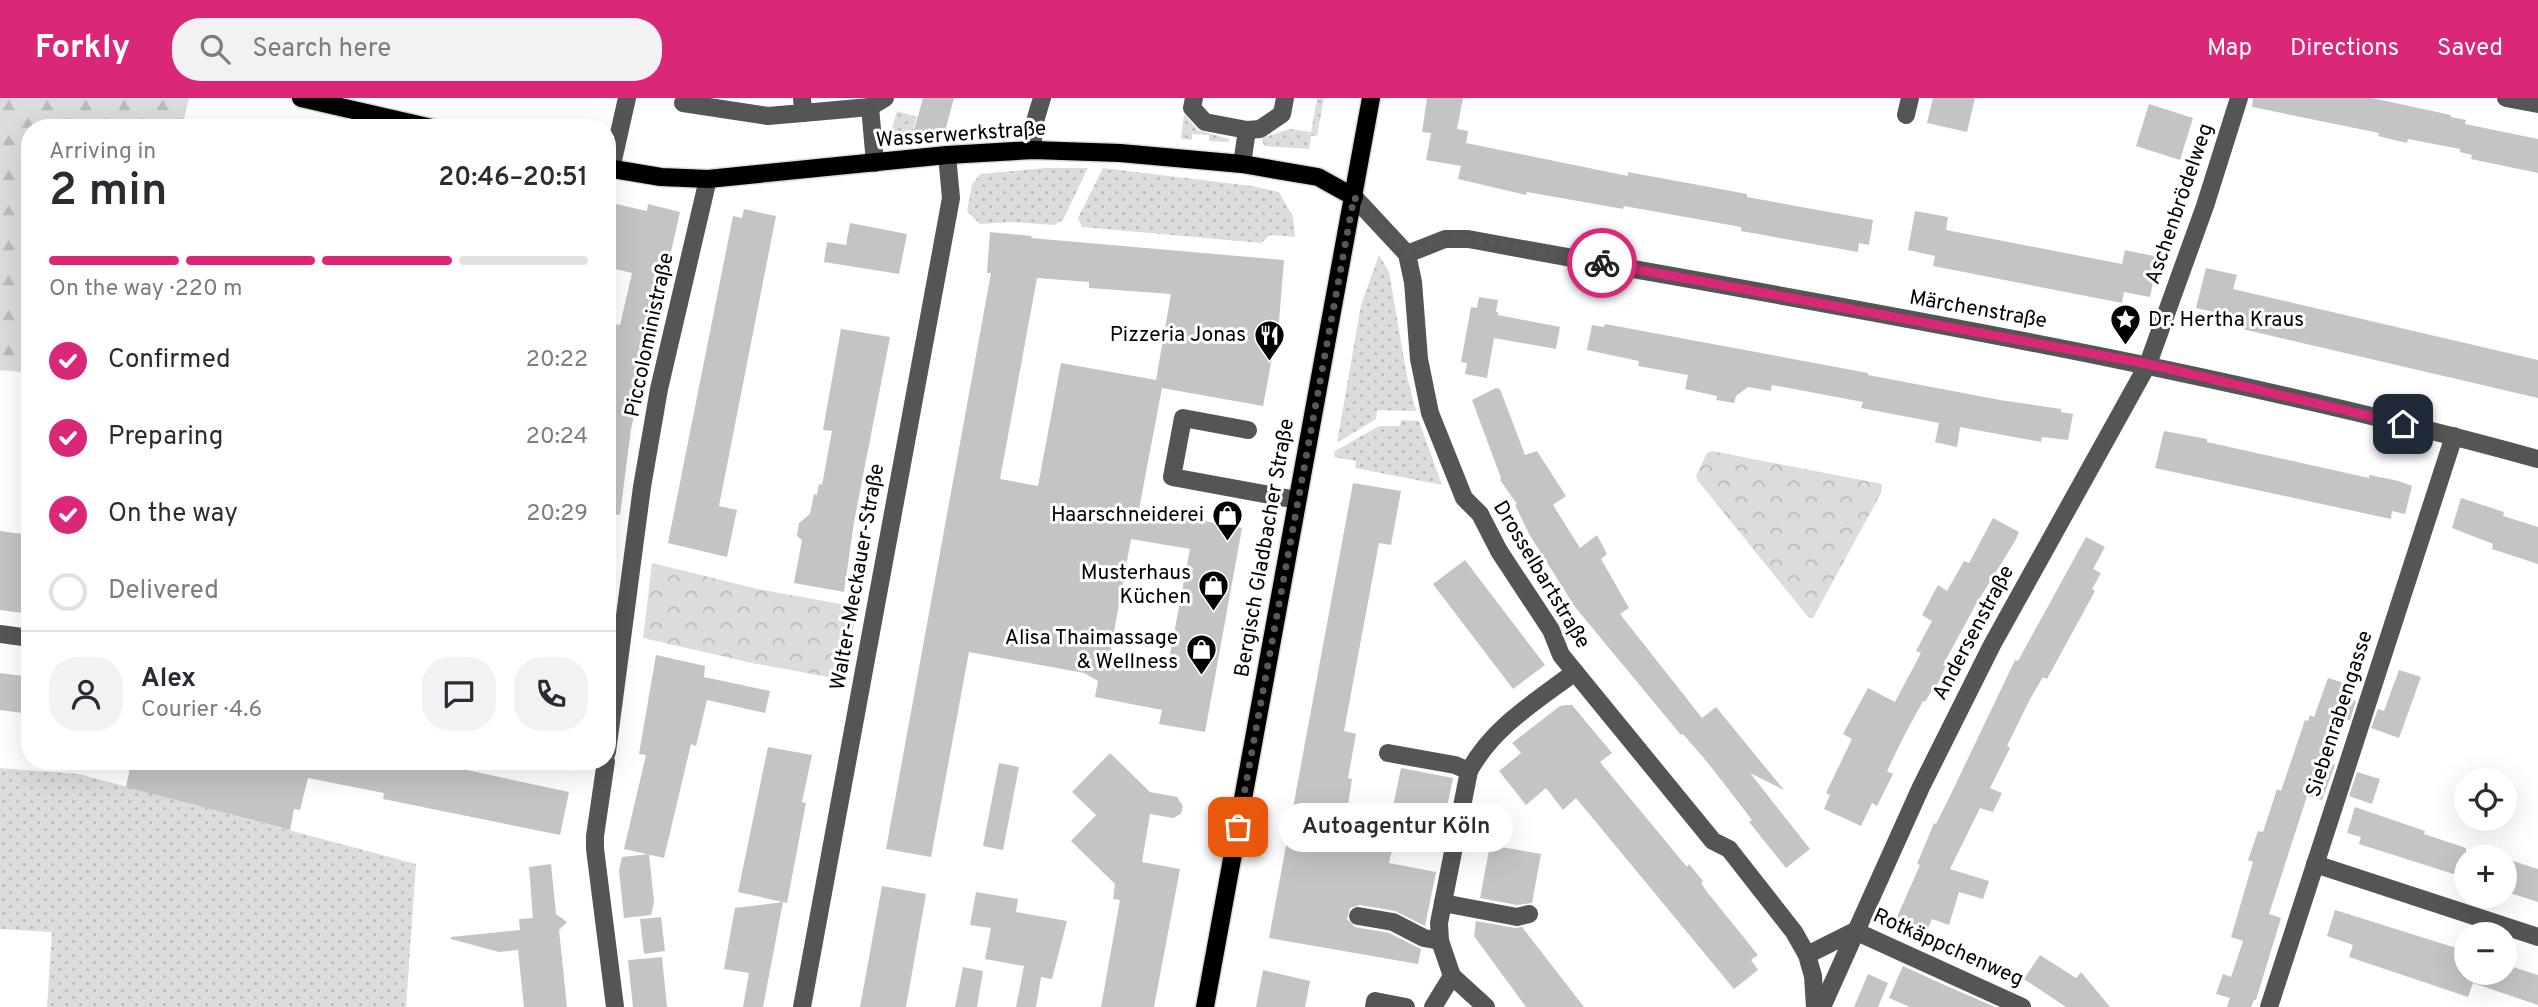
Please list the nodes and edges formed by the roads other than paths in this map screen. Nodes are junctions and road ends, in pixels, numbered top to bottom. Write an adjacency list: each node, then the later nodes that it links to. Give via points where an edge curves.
1 (301, 98): 13 (main road)
2 (627, 98): 15 (street)
3 (1042, 98): 16 (street)
4 (1285, 98): 14 (street, via 1282,114 1260,129)
5 (1371, 98): 22 (main road, Bergisch Gladbacher Straße)
6 (2239, 98): 24 (street, Aschenbrödelweg)
7 (2506, 98): 9 (street)
8 (1191, 101): 14 (street, via 1205,122)
9 (2537, 102)
10 (683, 103): 12 (street, via 768,116)
11 (877, 103): 12 (street); 18 (street)
12 (803, 106)
13 (393, 119)
14 (1247, 130): 19 (street)
15 (616, 141)
16 (1033, 150): 17 (main road, Wasserwerkstraße); 19 (main road, Wasserwerkstraße)
17 (947, 155): 18 (main road, Wasserwerkstraße); 46 (street, Walter-Meckauer-Straße, via 951,198)
18 (875, 163): 21 (main road, Wasserwerkstraße)
19 (1242, 164): 22 (main road, Wasserwerkstraße, via 1318,177)
20 (616, 169): 21 (main road, Wasserwerkstraße)
21 (708, 179): 32 (street, Piccoloministraße, via 659,389)
22 (1354, 197): 23 (street, Drosselbartstraße); 28 (main road, Bergisch Gladbacher Straße)
23 (1407, 254): 24 (street, Märchenstraße, via 1445,239 1468,239); 31 (street, Drosselbartstraße, via 1430,413 1454,474 1464,498 1480,513)
24 (2148, 364): 26 (street, Märchenstraße); 40 (street, Andersenstraße, via 1992,645 1920,787)
25 (1248, 430): 28 (street, via 1183,418 1172,477)
26 (2454, 436): 27 (street, Märchenstraße); 36 (street, Siebenrabengasse)
27 (2538, 459)
28 (1297, 500): 47 (main road, Bergisch Gladbacher Straße)
29 (0, 634): 30 (street)
30 (21, 637)
31 (1575, 672): 35 (street, via 1508,721); 43 (street, Drosselbartstraße, via 1713,841 1729,849)
32 (616, 684)
33 (1388, 753): 35 (street)
34 (605, 770): 45 (street, via 595,849)
35 (1469, 771): 37 (street)
36 (2315, 864): 41 (street); 55 (street, Siebenrabengasse)
37 (1443, 903): 38 (street, via 1517,917); 42 (street)
38 (1529, 914)
39 (1358, 916): 42 (street, via 1394,922)
40 (1855, 931): 43 (street); 53 (street, Andersenstraße); 54 (street, Rotkäppchenweg)
41 (2538, 937)
42 (1440, 941): 44 (street)
43 (1807, 955): 52 (street, Drosselbartstraße)
44 (1452, 976): 50 (street); 51 (street)
45 (615, 1007)
46 (802, 1007)
47 (1205, 1007)
48 (1374, 1007): 49 (street, via 1375,1001)
49 (1406, 1007)
50 (1433, 1007)
51 (1486, 1007)
52 (1815, 1007)
53 (1822, 1007)
54 (2022, 1007)
55 (2269, 1007)

